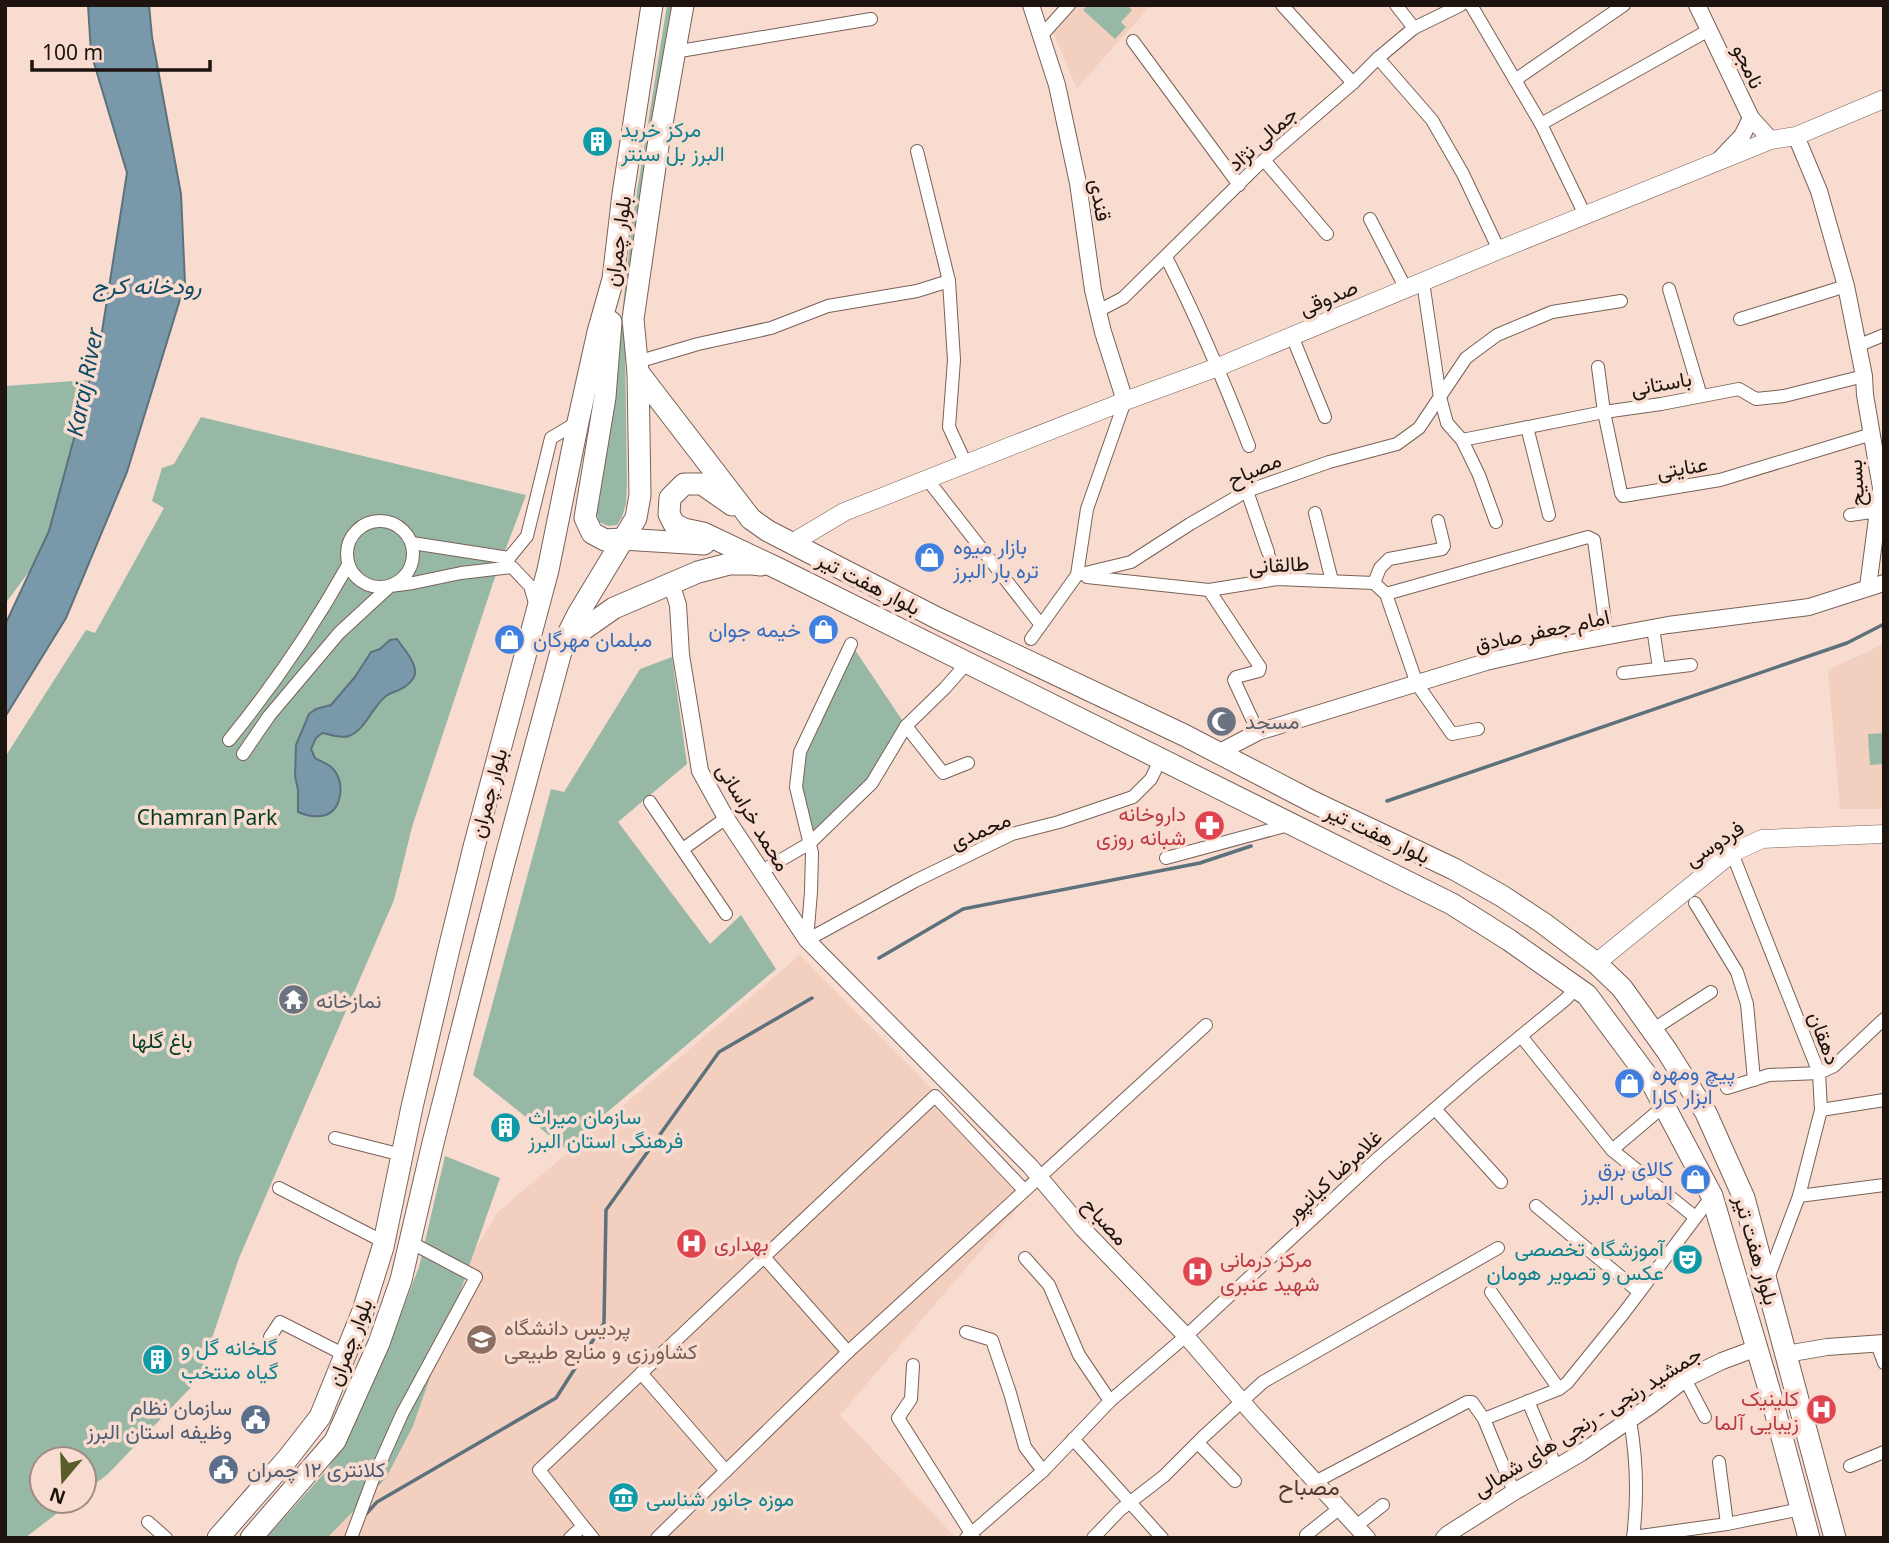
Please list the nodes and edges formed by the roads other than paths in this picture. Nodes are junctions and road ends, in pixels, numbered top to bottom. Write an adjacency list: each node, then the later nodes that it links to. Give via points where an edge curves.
1 (652, 5): 34 (main road, بلوار چمران)
2 (683, 5): 16 (main road, بلوار چمران)
3 (1031, 5): 14 (street, قندی)
4 (1069, 5): 14 (street)
5 (1282, 5): 19 (street)
6 (1396, 5): 12 (street)
7 (1461, 5): 12 (street, جمالی نژاد)
8 (1471, 5): 18 (street)
9 (1624, 5): 18 (street)
10 (1697, 5): 13 (street, نامجو)
11 (871, 19): 16 (street)
12 (1414, 28): 17 (street, جمالی نژاد)
13 (1709, 30): 21 (street, نامجو); 22 (street)
14 (1042, 35): 40 (street, قندی, via 1079,183)
15 (1133, 41): 28 (street)
16 (674, 52): 45 (main road, بلوار چمران, via 633,319)
17 (1378, 58): 19 (street, جمالی نژاد); 32 (street, via 1432,120 1464,174)
18 (1515, 80): 22 (street)
19 (1353, 83): 26 (street, جمالی نژاد)
20 (1884, 99): 23 (main road, صدوقی)
21 (1751, 118): 24 (street, نامجو); 27 (street, via 1742,136)
22 (1541, 124): 29 (street)
23 (1796, 136): 24 (main road, صدوقی); 37 (street, بسیح, via 1819,191)
24 (1771, 140): 27 (main road, صدوقی)
25 (917, 151): 35 (street)
26 (1264, 160): 28 (street, جمالی نژاد); 31 (street)
27 (1717, 162): 29 (main road, صدوقی)
28 (1239, 184): 33 (street, جمالی نژاد)
29 (1585, 215): 32 (main road, صدوقی)
30 (1370, 219): 36 (street)
31 (1328, 234)
32 (1499, 250): 36 (main road, صدوقی)
33 (1166, 257): 40 (street, جمالی نژاد, via 1124,298); 46 (street)
34 (613, 279): 54 (main road, بلوار چمران); 70 (main road, via 605,397 585,518 592,533 605,540)
35 (949, 281): 45 (street, via 828,306 771,328 698,344); 60 (street, via 954,360 949,427)
36 (1414, 285): 43 (main road, صدوقی); 50 (street)
37 (1846, 286): 41 (street); 44 (street, بسیح)
38 (1669, 289): 49 (street)
39 (1621, 301): 50 (street, مصباح, via 1552,313 1497,335 1466,358)
40 (1098, 311): 51 (street, قندی)
41 (1740, 319)
42 (1884, 335): 44 (street)
43 (1292, 336): 46 (main road, صدوقی); 53 (street)
44 (1857, 346): 48 (street, بسیح)
45 (638, 367): 67 (main road, بلوار هفت تیر); 70 (main road, بلوار چمران, via 640,495 636,518)
46 (1218, 367): 51 (main road, صدوقی); 58 (street)
47 (1598, 367): 52 (street, عنایتی)
48 (1864, 376): 49 (street, باستانی, via 1784,396 1756,399 1739,389); 56 (street, بسیح)
49 (1701, 396): 52 (street, باستانی)
50 (1440, 397): 57 (street, via 1447,423); 62 (street, مصباح, via 1419,428 1397,444 1329,461)
51 (1125, 401): 60 (main road, صدوقی); 77 (street, via 1087,509)
52 (1604, 412): 55 (street, باستانی); 56 (street, عنایتی, via 1621,493 1627,496 1720,480)
53 (1325, 417)
54 (578, 422): 74 (street, via 551,438 527,536); 86 (main road, بلوار چمران)
55 (1527, 427): 57 (street, باستانی); 65 (street)
56 (1872, 434): 59 (street, بسیح)
57 (1462, 440): 69 (street)
58 (1249, 446)
59 (1880, 460): 63 (street, بسیح)
60 (966, 464): 61 (main road, صدوقی)
61 (927, 479): 71 (main road, صدوقی, via 844,512); 87 (street)
62 (1247, 491): 77 (street, مصباح, via 1131,562); 78 (street)
63 (1879, 511): 66 (street); 82 (street, بسیح)
64 (1315, 513): 79 (street)
65 (1549, 515)
66 (1850, 515)
67 (751, 519): 71 (main road, بلوار هفت تیر); 73 (main road, بلوار هفت تیر, via 702,484 684,484 670,498 674,524)
68 (1438, 521): 81 (street, via 1442,549 1389,559)
69 (1496, 522)
70 (622, 539): 73 (main road); 91 (main road, بلوار چمران)
71 (792, 543): 102 (main road, بلوار هفت تیر)
72 (412, 544): 74 (street); 75 (street, via 400,526 369,522 352,534); 83 (street, via 412,565)
73 (730, 546): 76 (main road, بلوار هفت تیر)
74 (510, 562): 83 (street); 86 (street, via 530,586)
75 (348, 565): 83 (street, via 369,586); 101 (street, via 324,608)
76 (781, 570): 80 (main road, بلوار هفت تیر, via 729,564); 93 (main road, بلوار هفت تیر)
77 (1077, 575): 84 (street, طالقانی); 87 (street)
78 (1277, 579): 79 (street, طالقانی); 84 (street, طالقانی)
79 (1332, 581): 81 (street, طالقانی)
80 (671, 583): 91 (main road, بلوار هفت تیر, via 614,608); 110 (street, محمد خراسانی, via 678,605 681,655 700,771)
81 (1374, 583): 85 (street)
82 (1876, 585): 88 (street, امام جعفر صادق, via 1809,607)
83 (390, 586): 103 (street, via 339,633)
84 (1209, 590): 100 (street, via 1260,667 1234,680)
85 (1385, 594): 89 (street, via 1588,537 1594,540); 97 (street)
86 (537, 609): 137 (main road, بلوار چمران, via 470,860)
87 (1041, 625): 90 (street)
88 (1653, 628): 89 (street, امام جعفر صادق); 95 (street)
89 (1607, 637): 97 (street, امام جعفر صادق, via 1486,662)
90 (1031, 639)
91 (562, 644): 148 (main road, بلوار چمران)
92 (851, 644): 113 (street, via 800,752 796,787)
93 (967, 663): 98 (street); 104 (main road, بلوار هفت تیر)
94 (1691, 664): 95 (street)
95 (1659, 668): 96 (street)
96 (1623, 673)
97 (1417, 684): 99 (street, via 1452,734); 100 (street, امام جعفر صادق)
98 (906, 726): 105 (street, via 943,773); 113 (street, via 872,783)
99 (1478, 729)
100 (1258, 732): 102 (street, امام جعفر صادق)
101 (229, 740)
102 (1218, 753): 106 (main road, بلوار هفت تیر)
103 (243, 754)
104 (1161, 758): 109 (main road, بلوار هفت تیر); 120 (street, محمدی, via 1151,779 1133,797 1012,834)
105 (968, 763)
106 (1280, 785): 108 (main road, بلوار هفت تیر); 109 (main road, via 1286,795 1284,803)
107 (650, 802): 114 (street)
108 (1313, 802): 111 (main road, via 1302,804); 121 (main road, بلوار هفت تیر, via 1490,889)
109 (1267, 811): 111 (main road, بلوار هفت تیر)
110 (726, 818): 114 (street); 117 (street, محمد خراسانی)
111 (1296, 825): 116 (street); 122 (main road, بلوار هفت تیر, via 1452,904)
112 (1884, 834): 115 (main road, فردوسی, via 1762,839)
113 (810, 843): 117 (street); 120 (street)
114 (683, 849): 119 (street)
115 (1732, 853): 121 (main road, فردوسی); 128 (street, دهقان)
116 (1166, 858)
117 (761, 872): 120 (street, محمد خراسانی)
118 (1695, 903): 129 (street, via 1737,972 1744,993)
119 (726, 914)
120 (807, 940): 138 (street, مصباح)
121 (1596, 963): 126 (main road, بلوار هفت تیر, via 1622,988)
122 (1576, 988): 127 (street, غلامرضا کیانپور); 132 (main road, بلوار هفت تیر, via 1587,995 1651,1081)
123 (1710, 992): 126 (street)
124 (1884, 1019): 128 (street, via 1834,1066)
125 (1206, 1025): 138 (street)
126 (1652, 1030): 152 (main road, بلوار هفت تیر, via 1706,1113 1744,1198)
127 (1521, 1036): 133 (street, غلامرضا کیانپور); 136 (street)
128 (1819, 1073): 129 (street); 134 (street, دهقان)
129 (1754, 1080): 130 (street)
130 (1727, 1088)
131 (1884, 1100): 134 (street)
132 (1664, 1106): 136 (street); 143 (main road, بلوار هفت تیر)
133 (1434, 1109): 139 (street); 157 (street, غلامرضا کیانپور)
134 (1821, 1110): 144 (street, دهقان)
135 (335, 1138): 137 (street)
136 (1612, 1150): 146 (street)
137 (402, 1155): 147 (main road, بلوار چمران)
138 (1039, 1176): 142 (street); 157 (street, مصباح)
139 (1501, 1182)
140 (1884, 1185): 144 (street)
141 (279, 1188): 147 (street)
142 (1024, 1190): 150 (street, via 935,1096); 160 (street)
143 (1712, 1196): 146 (street); 159 (main road, بلوار هفت تیر)
144 (1799, 1196): 152 (street, دهقان)
145 (1536, 1206): 154 (street)
146 (1695, 1217): 154 (street)
147 (384, 1242): 162 (main road, بلوار چمران)
148 (410, 1242): 201 (main road, بلوار چمران, via 379,1343 335,1441); 202 (street, via 476,1277 402,1414)
149 (1498, 1248): 169 (street, via 1263,1382)
150 (764, 1257): 160 (street); 165 (street)
151 (1025, 1258): 168 (street, via 1049,1285 1079,1354)
152 (1767, 1281): 161 (main road, بلوار هفت تیر)
153 (1491, 1292): 167 (street)
154 (1639, 1292): 167 (street)
155 (966, 1332): 183 (street, via 992,1340 1025,1447)
156 (270, 1336): 162 (street, via 280,1322)
157 (1186, 1336): 168 (street, غلامرضا کیانپور); 169 (street, مصباح)
158 (1881, 1343): 161 (street); 163 (street)
159 (1758, 1348): 166 (street, جمشید رنجی - رنجی های شمالی); 176 (main road, بلوار هفت تیر)
160 (848, 1352): 182 (street)
161 (1786, 1354): 174 (main road, بلوار هفت تیر)
162 (345, 1355): 200 (main road, بلوار چمران, via 320,1417)
163 (1884, 1363)
164 (913, 1365): 197 (street, via 911,1399 898,1418)
165 (641, 1374): 182 (street); 194 (street, via 539,1471)
166 (1685, 1379): 171 (street); 173 (street, جمشید رنجی - رنجی های شمالی)
167 (1559, 1390): 170 (street)
168 (1110, 1401): 175 (street, غلامرضا کیانپور)
169 (1241, 1401): 177 (street); 185 (street, مصباح)
170 (1528, 1401): 172 (street); 181 (street)
171 (1705, 1417)
172 (1484, 1419): 185 (street, via 1472,1402 1467,1402); 187 (street)
173 (1630, 1420): 181 (street, جمشید رنجی - رنجی های شمالی); 198 (street, via 1637,1496)
174 (1808, 1435): 176 (main road, via 1798,1450); 186 (main road, بلوار هفت تیر)
175 (1073, 1439): 183 (street, غلامرضا کیانپور); 189 (street)
176 (1783, 1440): 188 (main road, بلوار هفت تیر)
177 (1198, 1443): 184 (street); 189 (street)
178 (1884, 1452): 180 (street)
179 (1719, 1462): 193 (street)
180 (1850, 1466)
181 (1556, 1467): 187 (street, جمشید رنجی - رنجی های شمالی)
182 (726, 1471): 205 (street)
183 (1043, 1471): 197 (street, غلامرضا کیانپور)
184 (1235, 1481)
185 (1315, 1482): 191 (street, مصباح)
186 (1822, 1487): 188 (main road, via 1805,1476); 210 (main road, بلوار هفت تیر)
187 (1514, 1492): 208 (street, جمشید رنجی - رنجی های شمالی)
188 (1799, 1501): 193 (street); 209 (main road, بلوار هفت تیر)
189 (1129, 1503): 206 (street); 207 (street)
190 (1383, 1505): 195 (street)
191 (1340, 1508): 195 (street, مصباح); 196 (street)
192 (148, 1522): 199 (street)
193 (1727, 1524): 198 (street)
194 (583, 1526): 203 (street); 204 (street)
195 (1361, 1532)
196 (1306, 1535)
197 (970, 1536)
198 (1633, 1537)
199 (166, 1538)
200 (218, 1538)
201 (251, 1538)
202 (351, 1538)
203 (570, 1538)
204 (593, 1538)
205 (657, 1538)
206 (1093, 1538)
207 (1162, 1538)
208 (1444, 1538)
209 (1810, 1538)
210 (1835, 1538)

